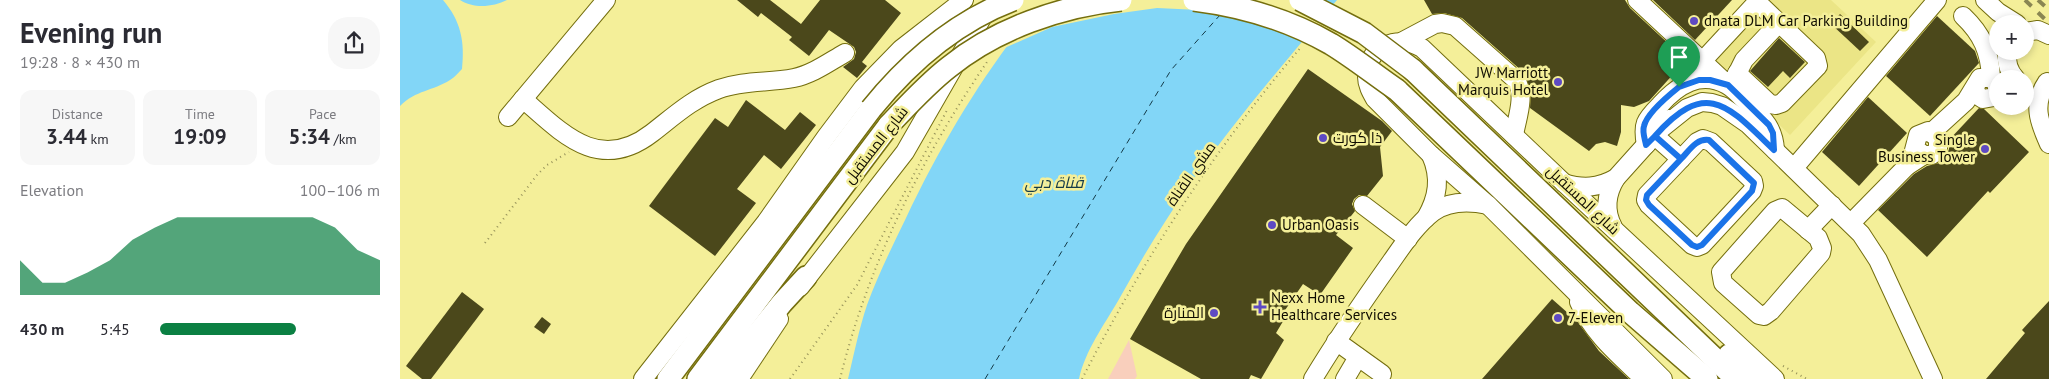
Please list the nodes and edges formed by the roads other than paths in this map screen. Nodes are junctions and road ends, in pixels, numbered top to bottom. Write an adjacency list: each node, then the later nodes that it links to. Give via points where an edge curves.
1 (606, 0): 21 (street)
2 (964, 0): 16 (street, via 906,44)
3 (992, 0): 22 (street)
4 (1012, 0): 51 (main road, شارع المستقبل, bridge, via 938,41 899,76)
5 (1121, 0): 52 (main road, شارع المستقبل, bridge, via 1062,11 1015,28 950,66 928,85 889,125)
6 (1194, 0): 44 (main road, bridge, via 1237,7 1293,26 1331,44 1397,90)
7 (1300, 0): 43 (main road, شارع المستقبل, bridge, via 1364,33 1413,70)
8 (1637, 0): 15 (street)
9 (1937, 0): 30 (street)
10 (1980, 0): 37 (street, via 1960,20 1979,34 1991,66 1991,78 1980,78 1979,93 1935,135 1924,131 1918,135 1920,151)
11 (1758, 1): 12 (street); 15 (street)
12 (1779, 23): 17 (street, via 1744,60); 17 (street, via 1818,59 1816,68 1776,105)
13 (1403, 41): 24 (street, شارع المستقبل, via 1422,48); 24 (street, via 1435,24 1456,26 1520,86); 28 (street, via 1388,44 1375,54 1369,64 1369,88 1375,99)
14 (845, 53): 21 (street, via 796,78 736,84 704,96 688,104 651,134 626,147 613,149 585,146 572,140)
15 (1702, 62): 17 (street); 20 (street)
16 (873, 78): 22 (street, via 888,72 904,73 917,81 926,95); 50 (street)
17 (1733, 79): 20 (street, via 1699,80); 27 (street, via 1769,125)
18 (2048, 81): 19 (street); 26 (street, via 2037,105)
19 (2034, 85)
20 (1679, 87): 25 (street, via 1646,120 1644,128)
21 (523, 99): 23 (street)
22 (927, 111): 41 (street, via 896,164)
23 (508, 117)
24 (1514, 135): 32 (street, شارع المستقبل)
25 (1655, 136): 27 (street, via 1687,108 1702,102 1712,103 1748,124); 29 (street); 31 (street)
26 (2049, 144)
27 (1774, 150): 30 (street)
28 (1431, 155): 34 (street); 36 (street, via 1438,183 1435,202)
29 (1681, 159): 29 (street, via 1646,200 1692,245 1700,246 1752,191 1754,183 1709,140 1697,142)
30 (1794, 168): 35 (street)
31 (1616, 178): 32 (street, via 1595,187); 38 (street, via 1607,204)
32 (1563, 182): 38 (street, شارع المستقبل)
33 (1363, 205): 40 (street)
34 (1488, 205): 36 (street, via 1455,203); 42 (street)
35 (1832, 205): 37 (street); 39 (street)
36 (1426, 218): 40 (street)
37 (1851, 223): 49 (street, via 1878,260)
38 (1614, 230): 48 (street, شارع المستقبل)
39 (1808, 230): 39 (street, via 1821,243 1821,253 1768,314 1755,313 1721,280 1723,269 1777,210 1785,209)
40 (1408, 239): 45 (street)
41 (806, 277): 53 (main road); 54 (street)
42 (1576, 292): 57 (street, via 1594,330); 58 (street)
43 (1648, 295): 48 (main road); 61 (main road, شارع المستقبل)
44 (1630, 312): 59 (main road); 60 (main road)
45 (1336, 341): 46 (street); 55 (street)
46 (1358, 357): 47 (street); 56 (street)
47 (1382, 374)
48 (1766, 376): 62 (street)
49 (1933, 378)
50 (643, 379)
51 (668, 379)
52 (698, 379)
53 (721, 379)
54 (739, 379)
55 (1313, 379)
56 (1345, 379)
57 (1644, 379)
58 (1663, 379)
59 (1693, 379)
60 (1707, 379)
61 (1736, 379)
62 (1789, 379)

